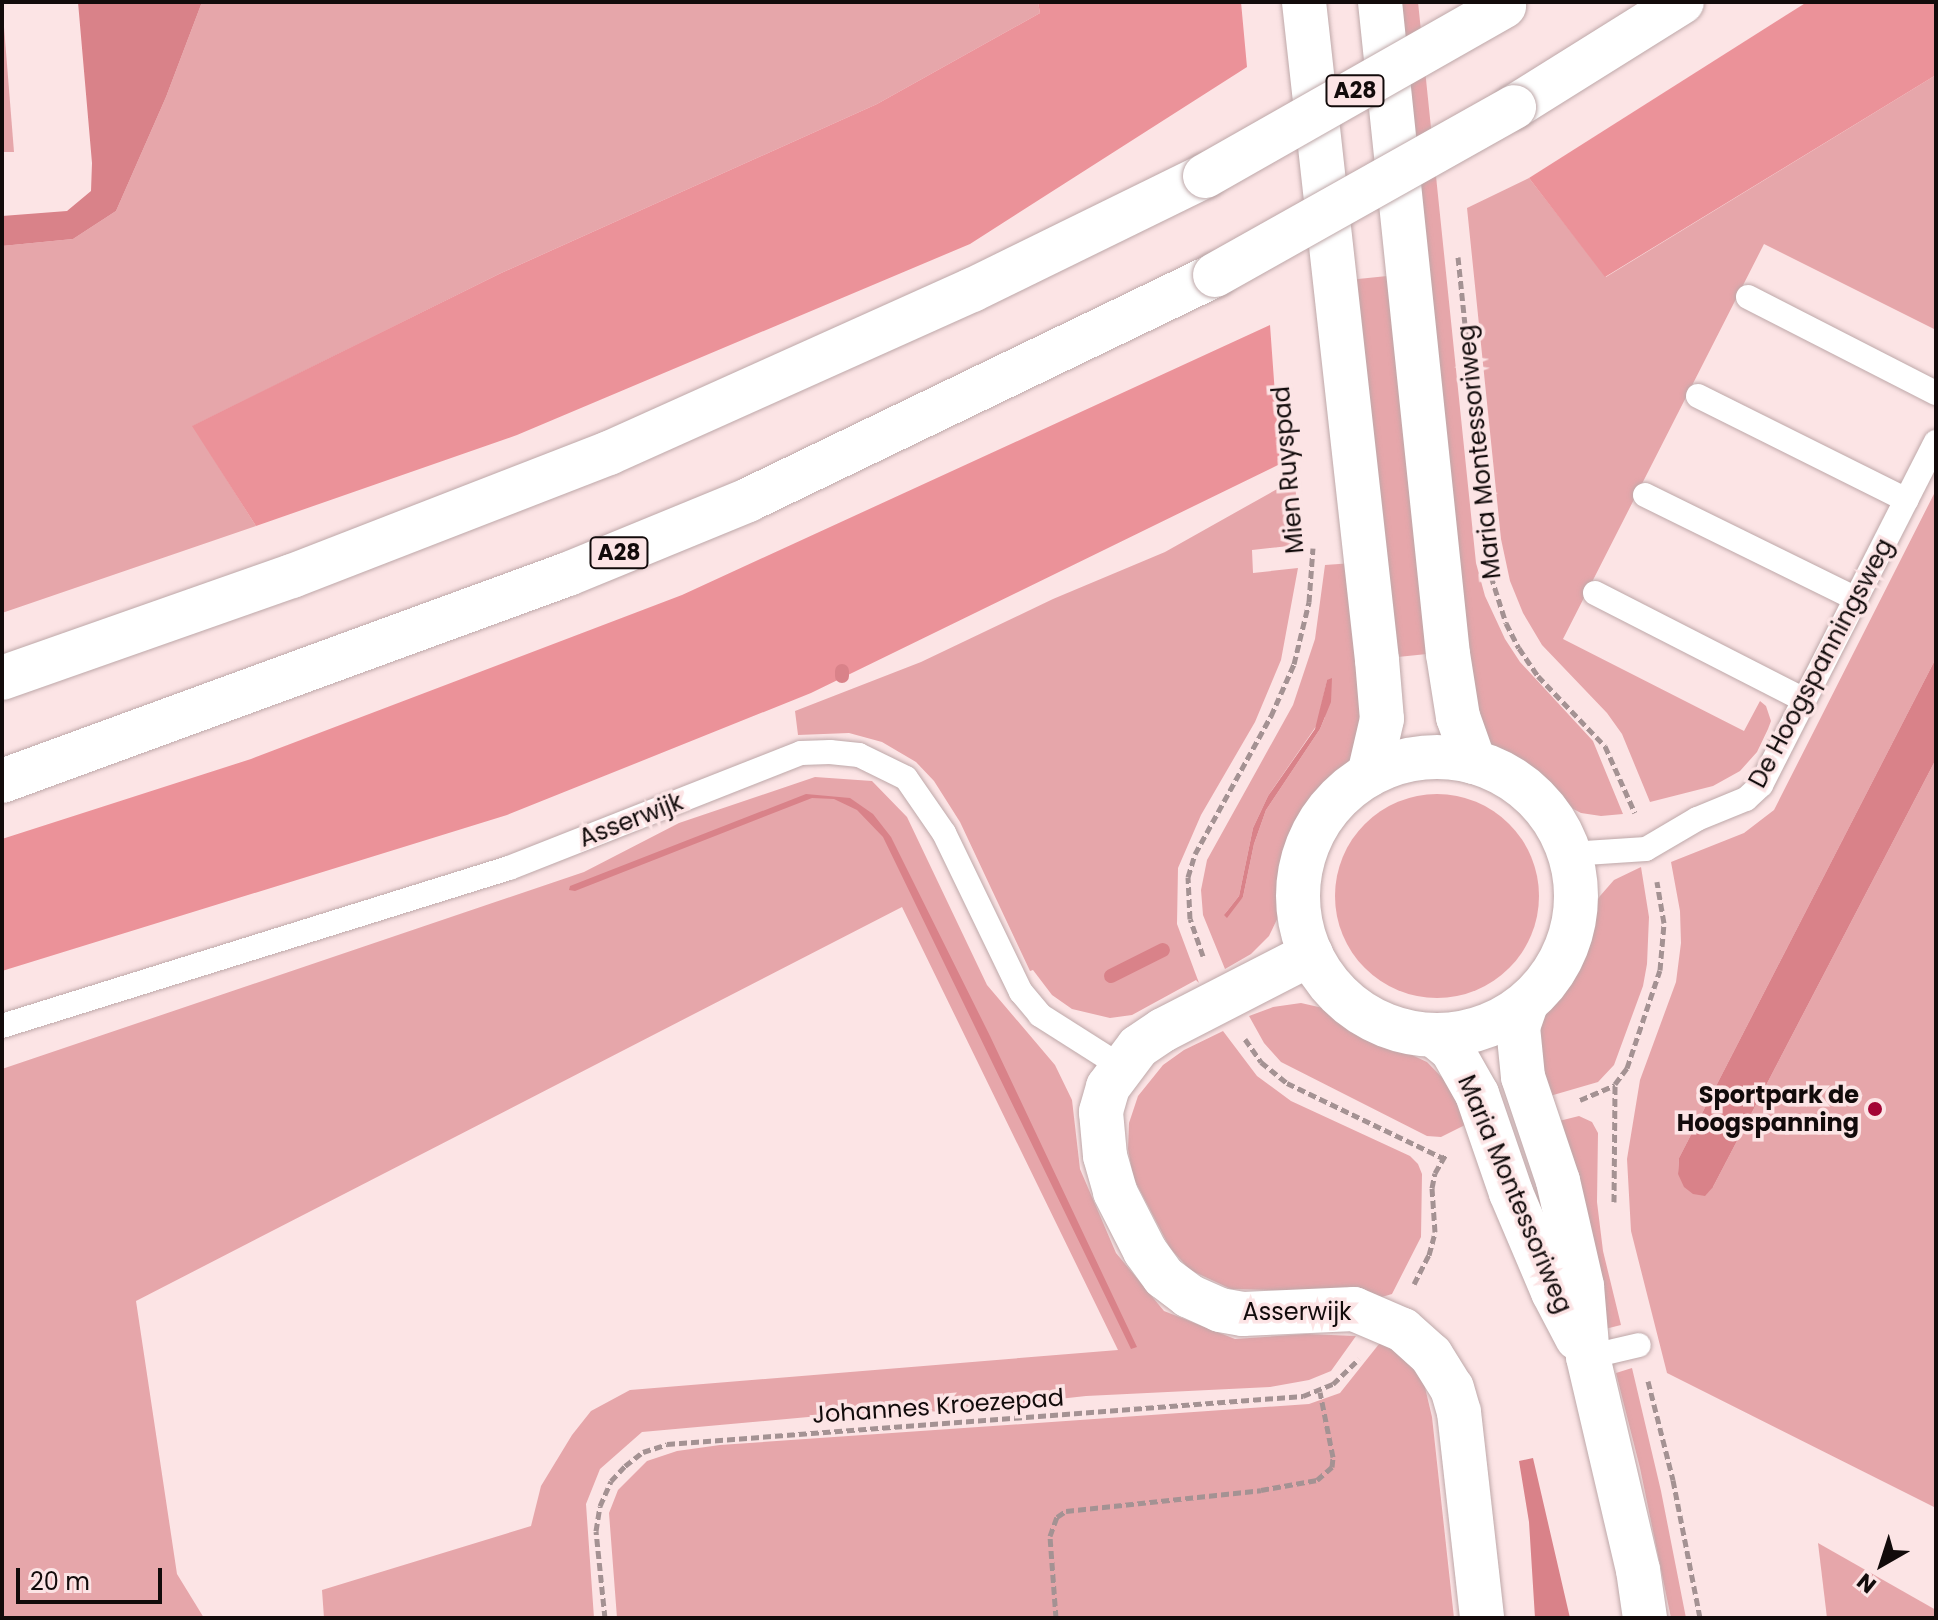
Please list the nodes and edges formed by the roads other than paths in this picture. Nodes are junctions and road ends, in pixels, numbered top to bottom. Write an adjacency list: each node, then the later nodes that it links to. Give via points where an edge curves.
1 (1304, 2): 16 (main road, via 1381,704)
2 (1380, 2): 15 (main road, via 1448,654 1458,717)
3 (1682, 2): 17 (main road, A28, bridge, via 1514,107 1215,275 748,500 568,574)
4 (1507, 4): 13 (main road, A28, bridge, via 1205,176 972,290 609,453 292,576)
5 (1748, 297): 6 (lane)
6 (1936, 393)
7 (1698, 396): 10 (lane)
8 (1936, 442): 10 (lane, De Hoogspanningsweg)
9 (1645, 495): 12 (lane)
10 (1907, 500): 12 (lane, De Hoogspanningsweg)
11 (1595, 593): 14 (lane)
12 (1856, 599): 14 (lane, De Hoogspanningsweg)
13 (2, 678)
14 (1804, 700): 18 (lane, De Hoogspanningsweg, via 1761,785 1746,799 1697,819 1646,849)
15 (1474, 762): 16 (main road, via 1420,758); 18 (main road, via 1523,787 1543,806)
16 (1369, 775): 19 (main road, via 1329,809 1305,853 1299,905)
17 (2, 781)
18 (1570, 854): 20 (main road, via 1574,924 1556,969)
19 (1311, 954): 22 (main road, via 1324,977 1361,1013 1397,1029); 23 (main road, Asserwijk, via 1163,1030)
20 (1526, 1004): 22 (main road, via 1483,1028); 25 (main road, Maria Montessoriweg, via 1518,1027 1523,1077 1558,1181 1582,1286)
21 (2, 1026): 23 (lane, Asserwijk, via 509,868 801,753 830,752 859,755 906,778 944,833 1021,992 1040,1015)
22 (1435, 1036): 25 (main road, Maria Montessoriweg, via 1452,1050 1477,1094 1541,1263)
23 (1120, 1066): 26 (main road, Asserwijk, via 1101,1112 1105,1156 1115,1192 1164,1277 1189,1296 1243,1314 1354,1309 1388,1321 1418,1340 1442,1368 1463,1440)
24 (1639, 1345): 25 (lane)
25 (1588, 1357): 27 (main road, Maria Montessoriweg)
26 (1482, 1618)
27 (1645, 1618)

